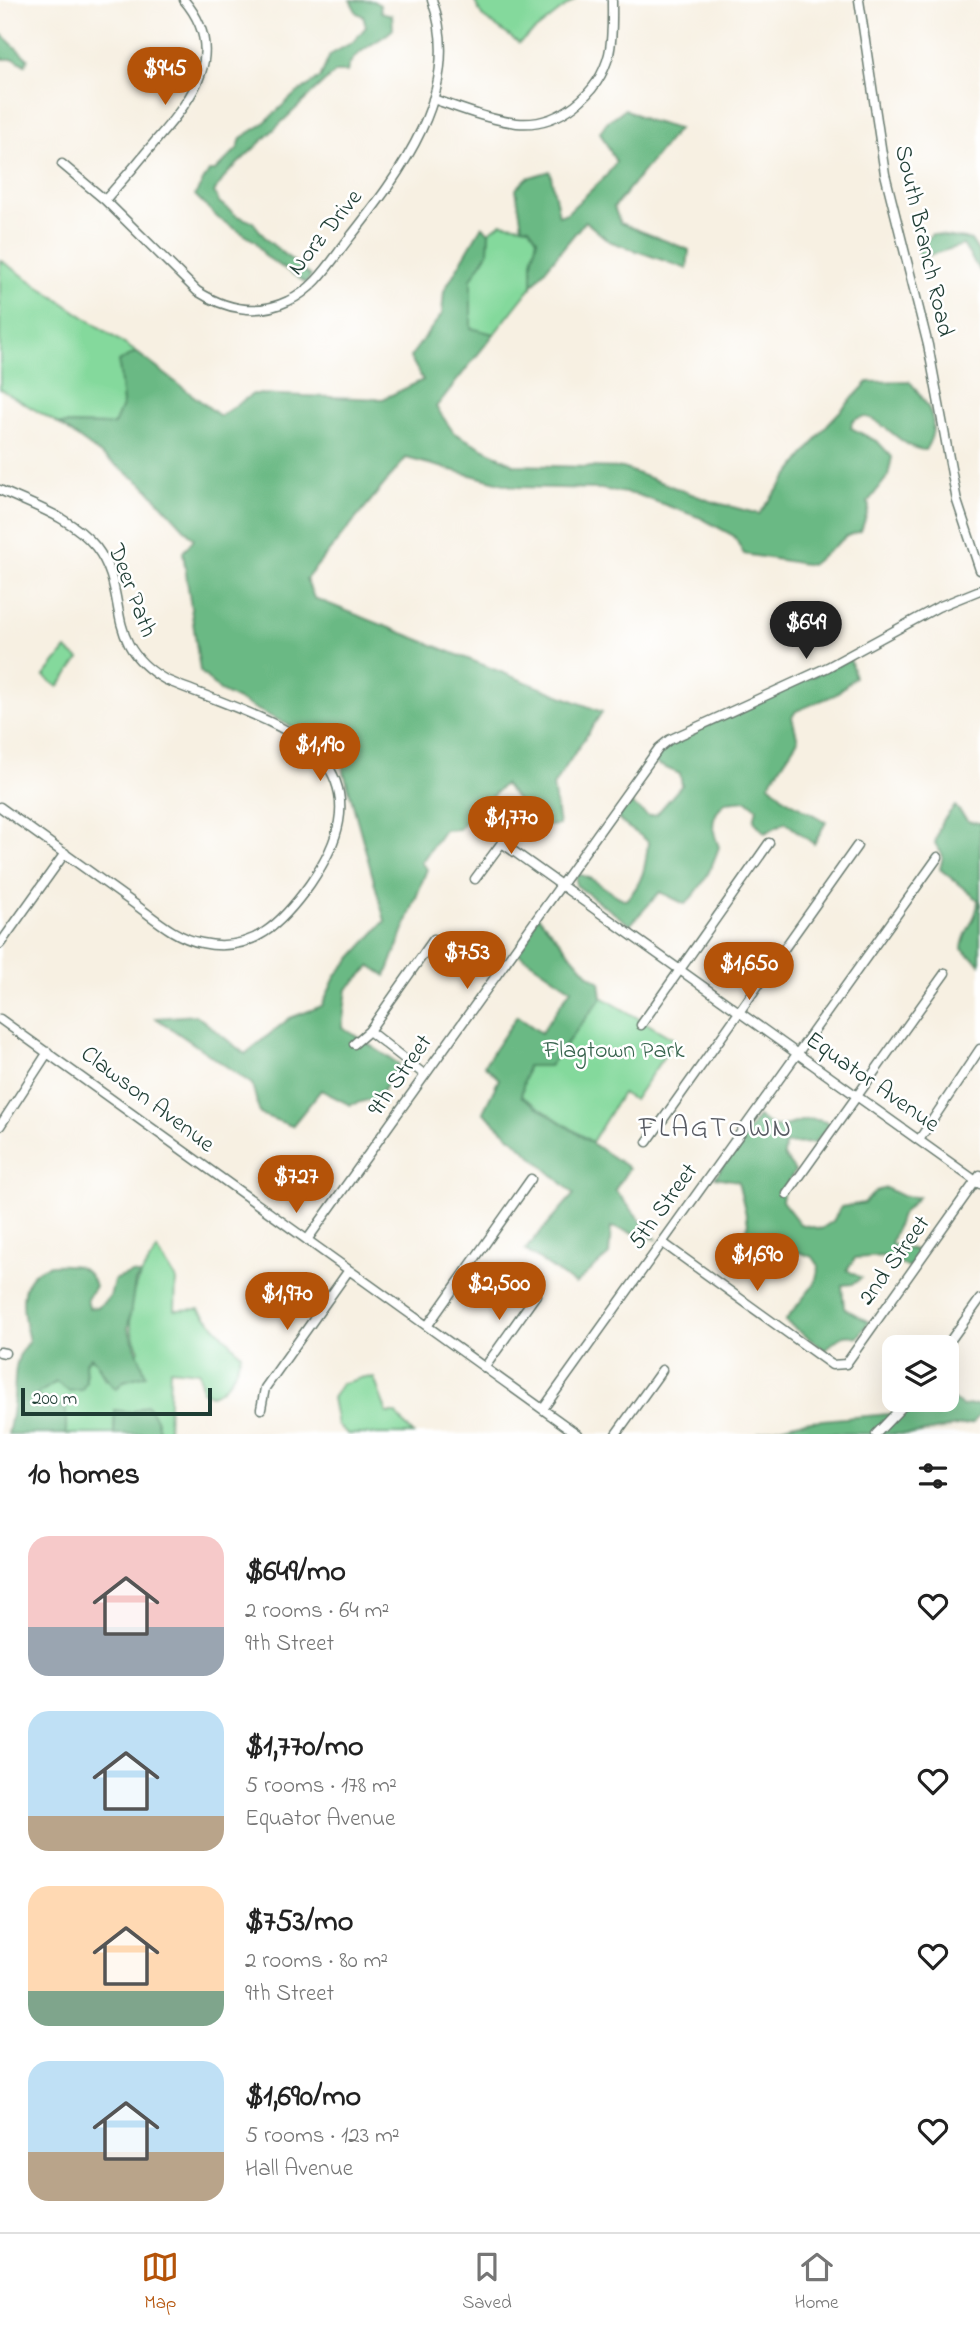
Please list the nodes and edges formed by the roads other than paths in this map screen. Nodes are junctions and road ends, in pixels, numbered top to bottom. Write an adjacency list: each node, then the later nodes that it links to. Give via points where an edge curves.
1 (184, 0): 7 (street, via 202,34 205,61 201,78 185,106)
2 (432, 0): 5 (street, Norz Drive, via 441,42)
3 (612, 0): 5 (street, via 608,56 592,89 572,108 547,120 519,123)
4 (859, 0): 9 (street, South Branch Road, via 885,174 931,359 957,501)
5 (433, 99): 7 (street, Norz Drive, via 395,179 310,287 277,306 240,309 211,300)
6 (62, 164): 7 (street, Norz Drive)
7 (105, 200)
8 (0, 490): 16 (street, Deer Path, via 65,521 89,539 109,572 121,630 147,667 166,680 296,736 323,760 339,793 338,836 323,865 279,923 259,937 234,945 200,943 176,933)
9 (980, 570)
10 (980, 590): 19 (street, 9th Street, via 670,740)
11 (0, 807): 16 (street, Deer Path)
12 (523, 814): 14 (street)
13 (769, 842): 22 (street)
14 (502, 843): 18 (street); 19 (street, Equator Avenue)
15 (857, 846): 24 (street)
16 (65, 853): 21 (street)
17 (938, 857): 31 (street, 5th Street)
18 (475, 879)
19 (560, 885): 22 (street, Equator Avenue); 32 (street, 9th Street)
20 (434, 939): 27 (street)
21 (0, 944)
22 (680, 970): 24 (street, Equator Avenue); 26 (street)
23 (945, 973): 33 (street)
24 (738, 1012): 31 (street, Equator Avenue); 36 (street)
25 (0, 1019): 30 (street, Clawson Avenue)
26 (641, 1026)
27 (369, 1031): 28 (street); 32 (street)
28 (354, 1044)
29 (980, 1049): 35 (street)
30 (48, 1052): 34 (street); 40 (street, Clawson Avenue)
31 (797, 1054): 33 (street, Equator Avenue); 41 (street, 5th Street)
32 (425, 1075): 40 (street, 9th Street)
33 (856, 1096): 35 (street, Equator Avenue); 39 (street)
34 (0, 1126)
35 (919, 1140): 38 (street, Equator Avenue)
36 (647, 1142)
37 (531, 1179): 45 (street)
38 (979, 1180): 41 (street, 2nd Street, via 846,1364 839,1367)
39 (787, 1194)
40 (307, 1240): 42 (street, Clawson Avenue)
41 (663, 1243): 50 (street, 5th Street)
42 (349, 1270): 45 (street, Clawson Avenue); 49 (street, via 265,1388)
43 (536, 1295): 47 (street)
44 (980, 1299): 46 (street)
45 (428, 1325): 47 (street, Clawson Avenue)
46 (954, 1335)
47 (485, 1367): 50 (street, Clawson Avenue)
48 (662, 1370): 53 (street)
49 (261, 1409)
50 (543, 1409): 52 (street, Clawson Avenue)
51 (897, 1412): 54 (street)
52 (577, 1434)
53 (616, 1434)
54 (876, 1434)

